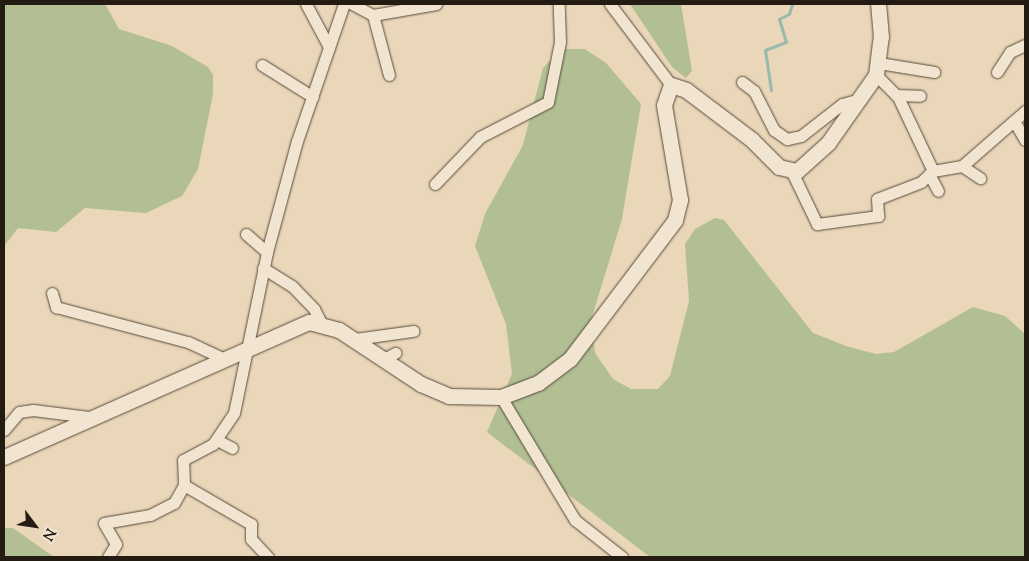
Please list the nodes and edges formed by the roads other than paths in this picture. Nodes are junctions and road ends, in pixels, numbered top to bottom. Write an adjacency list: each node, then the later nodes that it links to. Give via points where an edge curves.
1 (306, 4): 10 (street)
2 (344, 4): 10 (street)
3 (352, 4): 8 (street)
4 (436, 4): 8 (street)
5 (559, 4): 29 (street, via 560,42 548,102 480,137)
6 (610, 4): 17 (street)
7 (878, 4): 12 (street)
8 (373, 15): 15 (street)
9 (1025, 45): 14 (street, via 1010,52)
10 (330, 47): 20 (street)
11 (262, 65): 20 (street)
12 (877, 69): 13 (street); 18 (street); 21 (street)
13 (934, 72)
14 (998, 72)
15 (389, 75)
16 (742, 82): 21 (street, via 754,91 774,130 788,139 801,136 842,104)
17 (671, 84): 26 (street, via 686,90 752,140 774,164); 40 (street, via 664,114 680,200 675,220 570,359 538,384)
18 (896, 95): 19 (street); 27 (street)
19 (920, 96)
20 (313, 97): 32 (street)
21 (861, 99): 26 (street, via 810,163)
22 (1025, 111): 23 (street, via 1020,111)
23 (1014, 122): 24 (street); 25 (street)
24 (1025, 140)
25 (962, 166): 27 (street); 28 (street)
26 (792, 172): 27 (street, via 817,224 878,216 877,198 921,182)
27 (931, 173): 30 (street)
28 (980, 178)
29 (435, 184)
30 (938, 192)
31 (246, 234): 32 (street)
32 (267, 252): 33 (street)
33 (263, 268): 35 (street, via 292,286 314,309); 38 (street)
34 (52, 293): 39 (street, via 56,307 188,342)
35 (321, 323): 37 (street); 38 (street, via 301,323)
36 (413, 331): 37 (street, via 400,329)
37 (355, 340): 40 (street, via 389,356 442,394)
38 (250, 346): 39 (street); 43 (street, via 234,413)
39 (222, 358): 41 (street)
40 (501, 397): 49 (street, via 574,520)
41 (89, 417): 42 (street, via 33,410 19,412); 45 (street)
42 (4, 430)
43 (217, 440): 44 (street); 46 (street, via 183,460)
44 (232, 448)
45 (4, 457)
46 (184, 485): 47 (street, via 174,503 161,510 136,519 107,520 104,526 116,544); 48 (street, via 251,524 251,539)
47 (108, 557)
48 (268, 557)
49 (622, 557)

